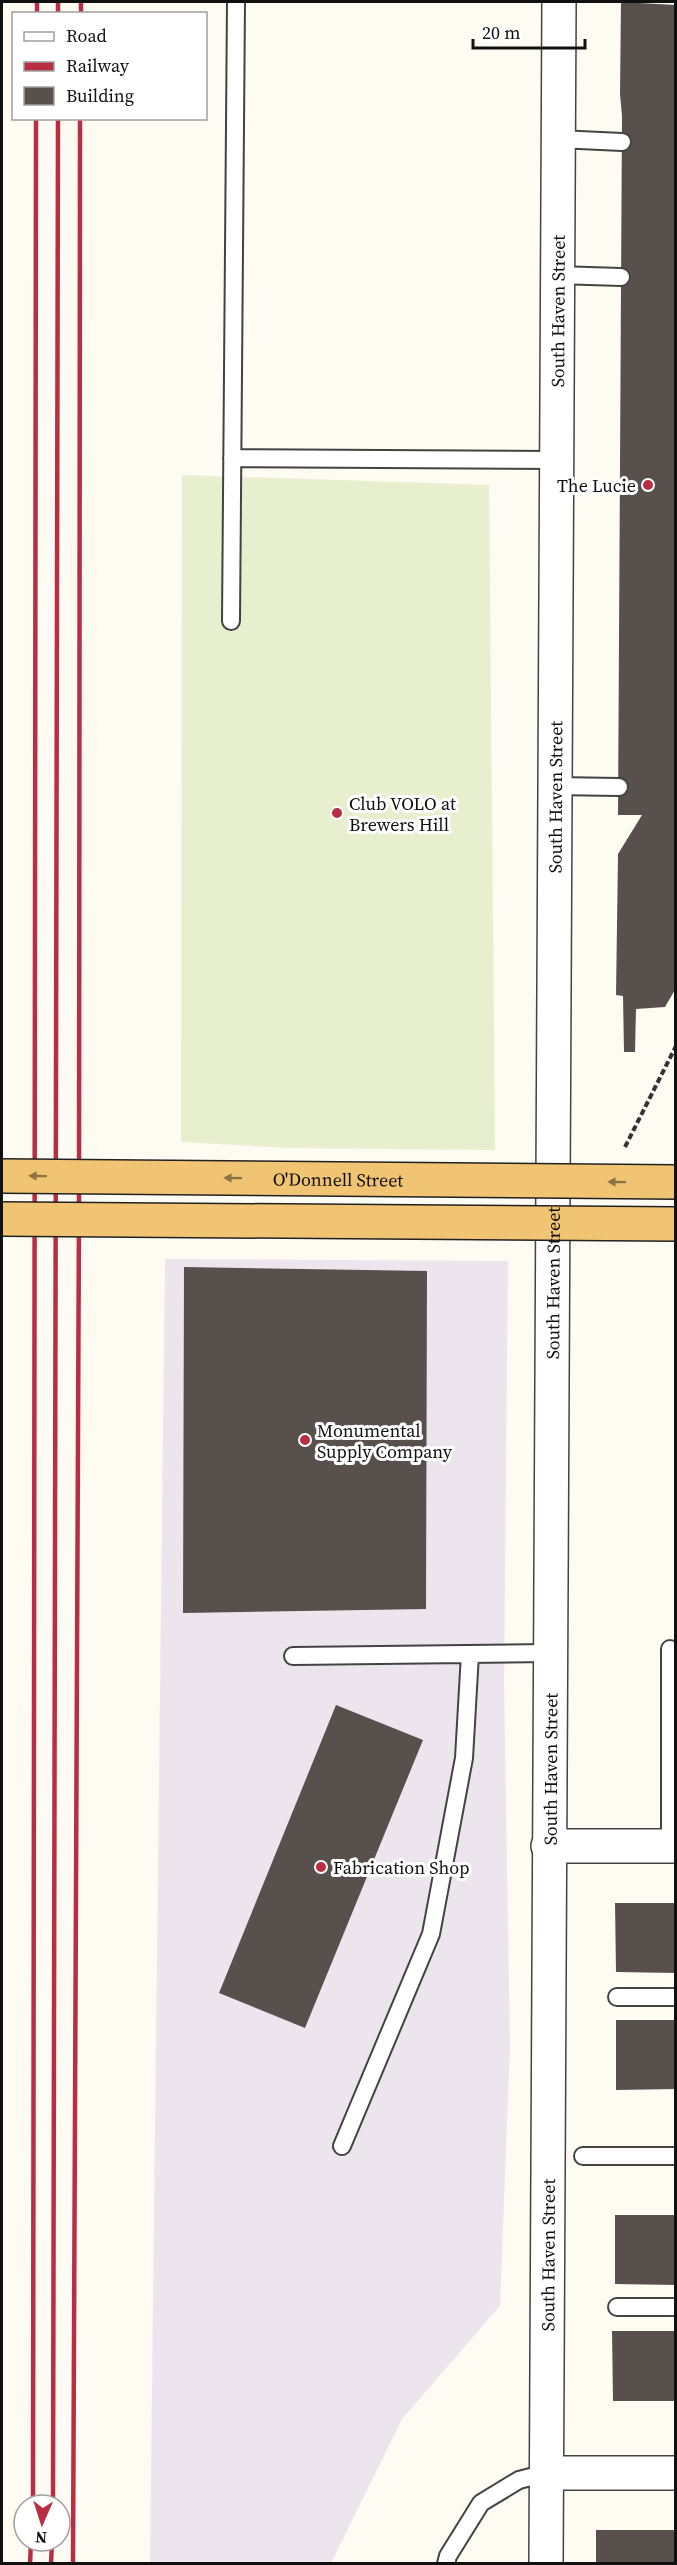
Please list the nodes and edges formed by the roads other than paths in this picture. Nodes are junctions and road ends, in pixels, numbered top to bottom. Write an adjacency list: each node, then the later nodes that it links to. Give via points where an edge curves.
1 (236, 2): 7 (lane)
2 (559, 2): 3 (street, South Haven Street)
3 (558, 139): 4 (lane); 5 (street, South Haven Street)
4 (622, 142)
5 (557, 275): 6 (lane); 8 (street, South Haven Street)
6 (621, 277)
7 (232, 458): 8 (lane); 9 (lane)
8 (556, 460): 10 (street, South Haven Street)
9 (231, 621)
10 (554, 786): 11 (lane); 15 (street, South Haven Street)
11 (619, 787)
12 (2, 1176): 13 (main road, O'Donnell Street, one-way to 12, bridge)
13 (675, 1182)
14 (2, 1210): 15 (street, O'Donnell Street)
15 (552, 1218): 17 (lane); 20 (street, South Haven Street)
16 (2, 1219): 18 (main road, bridge)
17 (675, 1219)
18 (675, 1224)
19 (670, 1648): 24 (lane)
20 (550, 1653): 21 (lane); 23 (street, South Haven Street)
21 (470, 1654): 22 (lane); 27 (lane, via 464,1758 431,1934)
22 (293, 1656)
23 (548, 1846): 24 (street); 32 (street, South Haven Street)
24 (673, 1846)
25 (617, 1997): 26 (lane)
26 (675, 1997)
27 (342, 2146)
28 (583, 2156): 29 (lane)
29 (675, 2156)
30 (617, 2307): 31 (lane)
31 (675, 2307)
32 (546, 2473): 33 (street); 34 (lane, via 519,2480 482,2503); 35 (street, South Haven Street)
33 (675, 2473)
34 (446, 2564)
35 (546, 2564)

